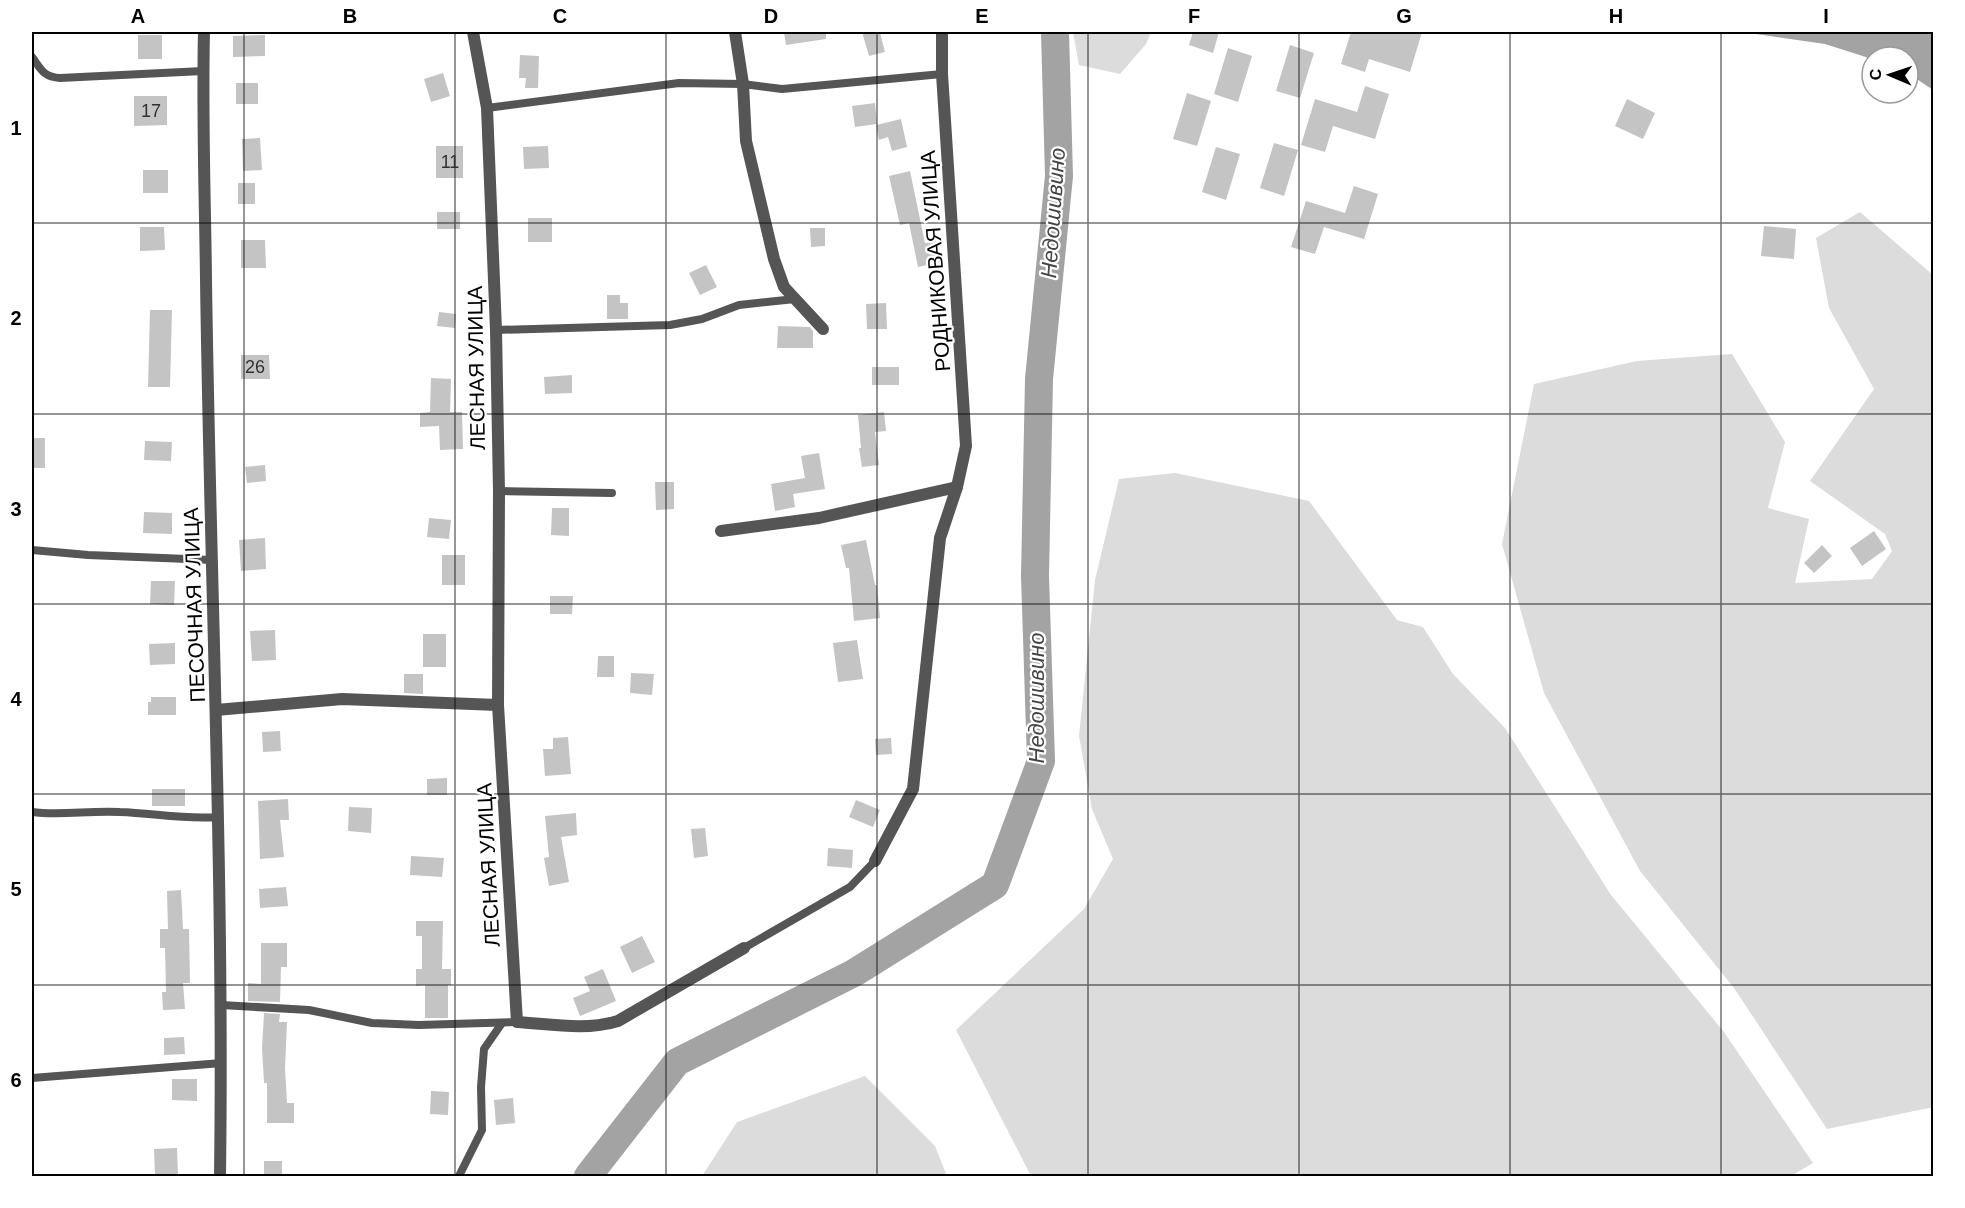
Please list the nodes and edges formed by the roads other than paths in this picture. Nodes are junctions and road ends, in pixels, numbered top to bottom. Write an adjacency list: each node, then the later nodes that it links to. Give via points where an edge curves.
1 (204, 32): 6 (street, ПЕСОЧНАЯ УЛИЦА)
2 (473, 32): 9 (street, ЛЕСНАЯ УЛИЦА)
3 (735, 32): 8 (street)
4 (942, 32): 7 (street, РОДНИКОВАЯ УЛИЦА)
5 (32, 57): 6 (lane, via 49,77 60,78)
6 (203, 71): 18 (street, ПЕСОЧНАЯ УЛИЦА)
7 (942, 74): 8 (lane, via 782,89); 13 (street, РОДНИКОВАЯ УЛИЦА, via 966,446)
8 (743, 84): 9 (lane, via 679,83); 10 (street, via 746,141 774,259 784,287)
9 (487, 108): 12 (street, ЛЕСНАЯ УЛИЦА)
10 (795, 299): 11 (street); 12 (lane, via 739,305 702,319 670,325)
11 (823, 329)
12 (496, 330): 14 (street, ЛЕСНАЯ УЛИЦА)
13 (957, 488): 16 (street, via 819,518); 23 (street, РОДНИКОВАЯ УЛИЦА, via 940,538 913,789)
14 (499, 491): 15 (lane); 19 (street, ЛЕСНАЯ УЛИЦА)
15 (612, 493)
16 (722, 531)
17 (32, 550): 18 (lane)
18 (212, 560): 20 (street, ПЕСОЧНАЯ УЛИЦА)
19 (498, 705): 20 (street, via 342,699); 26 (street, ЛЕСНАЯ УЛИЦА)
20 (216, 710): 22 (street, ПЕСОЧНАЯ УЛИЦА)
21 (32, 812): 22 (lane)
22 (218, 817): 25 (street, ПЕСОЧНАЯ УЛИЦА)
23 (875, 861): 24 (lane, via 850,887)
24 (744, 948): 26 (street, via 618,1021 582,1026)
25 (221, 1005): 27 (lane, via 309,1010 372,1023); 28 (street, ПЕСОЧНАЯ УЛИЦА)
26 (517, 1022): 27 (lane)
27 (502, 1023): 31 (lane, via 484,1049 482,1130)
28 (222, 1063): 29 (lane); 30 (street, ПЕСОЧНАЯ УЛИЦА)
29 (32, 1078)
30 (220, 1176)
31 (459, 1176)

